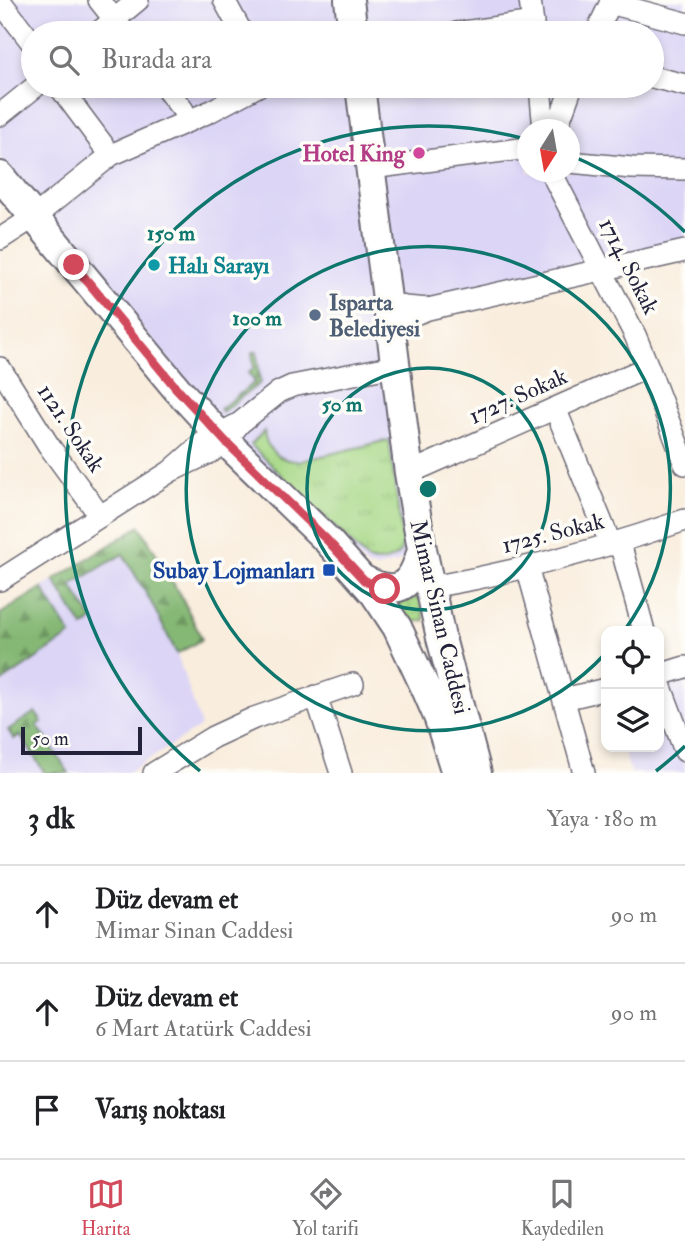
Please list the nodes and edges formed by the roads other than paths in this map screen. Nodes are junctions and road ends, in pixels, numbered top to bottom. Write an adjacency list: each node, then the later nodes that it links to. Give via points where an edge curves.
1 (100, 0): 8 (street)
2 (138, 0): 9 (street)
3 (225, 0): 10 (street)
4 (349, 0): 11 (main road)
5 (530, 0): 12 (street)
6 (0, 1): 15 (street)
7 (611, 2): 13 (street); 14 (street)
8 (109, 21)
9 (120, 21)
10 (236, 21)
11 (352, 21)
12 (533, 21)
13 (602, 21)
14 (685, 23)
15 (21, 28)
16 (664, 80): 17 (street)
17 (685, 85)
18 (21, 98): 26 (street)
19 (68, 98): 29 (street)
20 (174, 98): 25 (street)
21 (235, 98): 36 (street, via 111,155)
22 (362, 98): 32 (main road, Mimar Sinan Caddesi)
23 (541, 98): 27 (street)
24 (568, 98): 28 (street)
25 (183, 110)
26 (0, 115)
27 (543, 119)
28 (560, 119)
29 (103, 145)
30 (517, 149): 32 (street)
31 (580, 163): 33 (street)
32 (371, 168): 40 (main road, Mimar Sinan Caddesi)
33 (685, 169)
34 (0, 176): 36 (main road, Mimar Sinan Caddesi)
35 (556, 182): 39 (street, 1714. Sokak)
36 (34, 217): 37 (street); 47 (main road, Mimar Sinan Caddesi, via 177,389)
37 (0, 239)
38 (685, 251): 39 (street)
39 (602, 270): 40 (street, via 407,317); 42 (street, 1714. Sokak)
40 (389, 315): 41 (main road, Mimar Sinan Caddesi)
41 (395, 366): 47 (street, via 292,386); 49 (main road, Mimar Sinan Caddesi)
42 (648, 366): 45 (street, 1714. Sokak); 46 (street, 1727. Sokak)
43 (0, 368): 44 (street, 1121. Sokak)
44 (8, 400): 50 (street, 1121. Sokak, via 49,446)
45 (675, 407): 48 (street, 1714. Sokak)
46 (555, 408): 49 (street, 1727. Sokak); 52 (street)
47 (228, 433): 50 (street, via 204,442 171,471); 55 (main road, Mimar Sinan Caddesi)
48 (685, 464)
49 (409, 473): 56 (main road, Mimar Sinan Caddesi, via 422,549)
50 (100, 516): 54 (street)
51 (685, 520): 52 (street, 1725. Sokak)
52 (616, 544): 53 (street, 1725. Sokak); 57 (street)
53 (527, 567): 56 (street, 1725. Sokak); 66 (street)
54 (2, 577)
55 (364, 580): 56 (main road, via 385,589); 59 (main road, Mimar Sinan Caddesi, via 388,611)
56 (418, 585): 58 (main road, Mimar Sinan Caddesi)
57 (642, 626)
58 (441, 638): 59 (main road, via 418,634); 71 (main road, Mimar Sinan Caddesi)
59 (408, 649): 70 (main road, Mimar Sinan Caddesi, via 439,719)
60 (685, 667): 61 (street)
61 (664, 673)
62 (353, 684): 65 (street)
63 (602, 689): 66 (street)
64 (662, 689): 67 (street)
65 (316, 696): 68 (street, via 213,737); 69 (street)
66 (564, 699): 72 (street)
67 (685, 751)
68 (154, 773)
69 (341, 773)
70 (456, 773)
71 (477, 773)
72 (584, 773)

